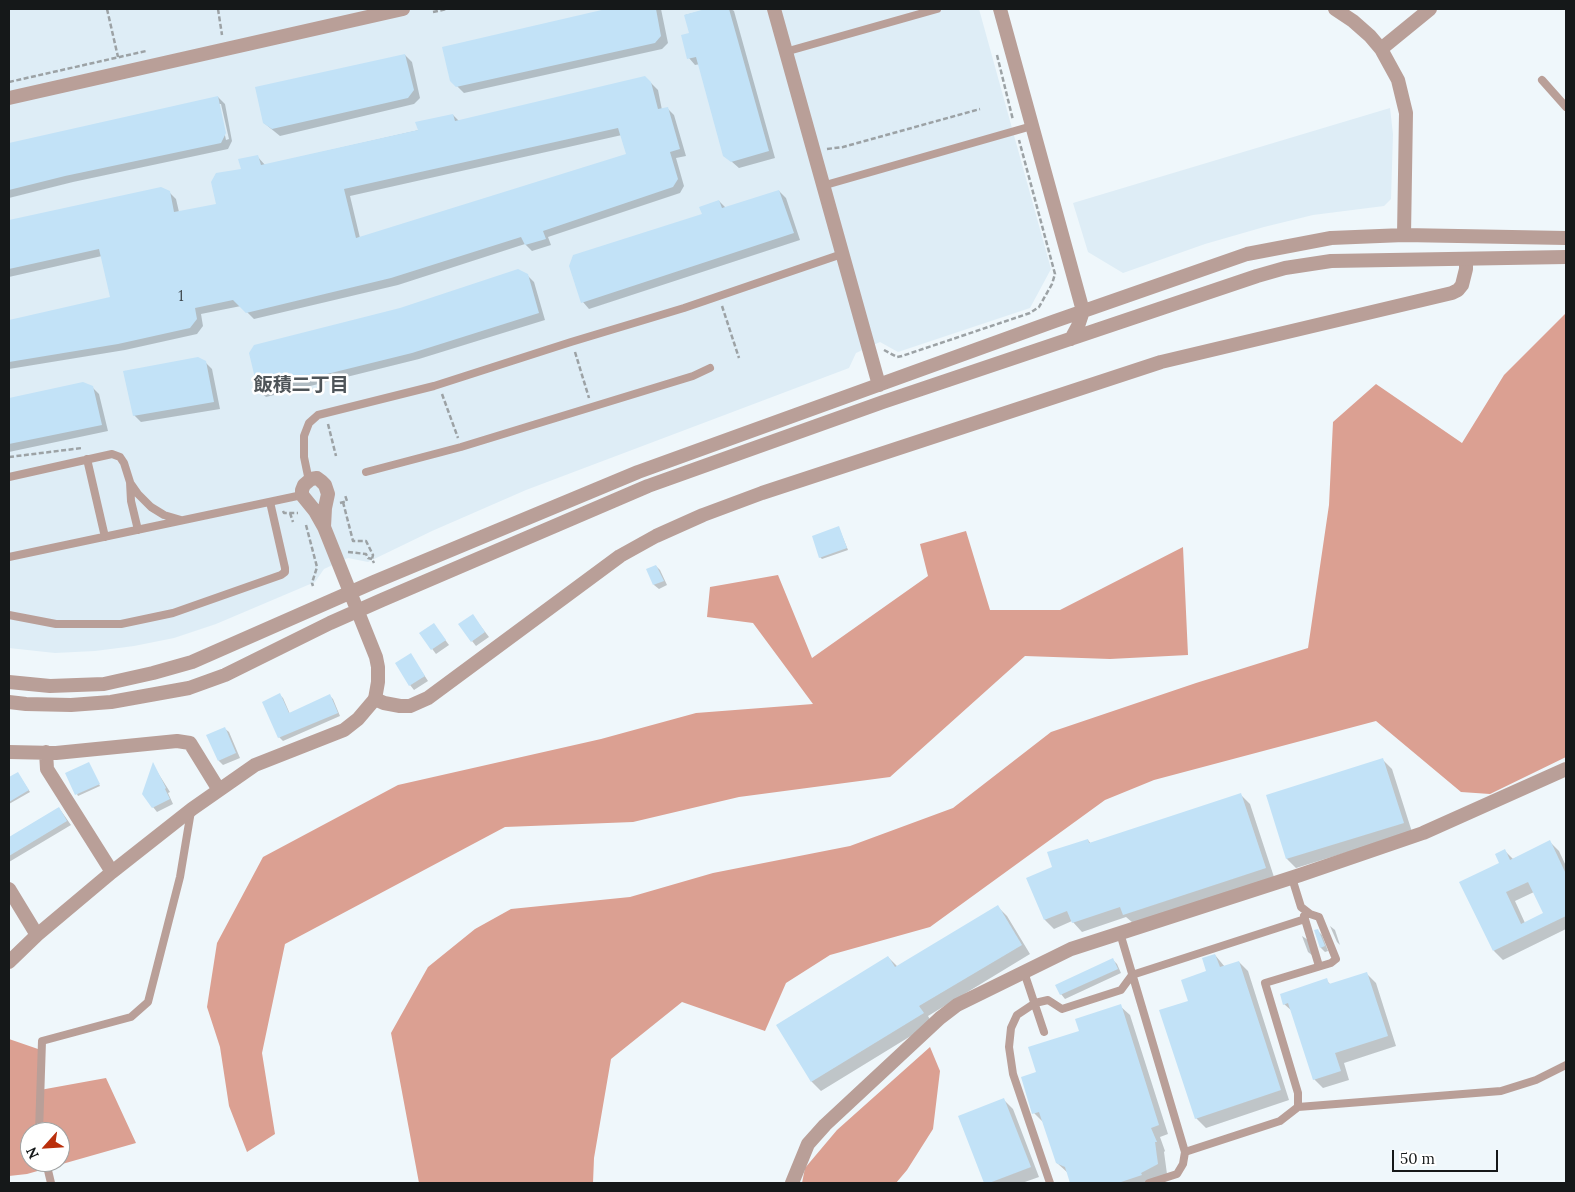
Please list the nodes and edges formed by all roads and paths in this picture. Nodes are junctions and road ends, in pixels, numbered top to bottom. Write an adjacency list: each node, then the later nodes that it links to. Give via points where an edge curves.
1 (107, 9): 15 (path)
2 (218, 9): 11 (path)
3 (402, 9): 17 (street)
4 (447, 9): 10 (path)
5 (774, 9): 14 (street)
6 (937, 9): 14 (lane)
7 (1000, 9): 20 (street)
8 (1335, 9): 13 (street)
9 (1430, 9): 13 (street)
10 (433, 12)
11 (222, 35)
12 (994, 46): 21 (path)
13 (1381, 49): 24 (street, via 1398,80 1406,113)
14 (785, 52): 23 (street)
15 (118, 57)
16 (1542, 80): 18 (lane)
17 (9, 98)
18 (1566, 107)
19 (980, 110): 22 (path)
20 (1032, 126): 21 (lane); 30 (street)
21 (1016, 130): 23 (lane); 33 (path, via 1055,274 1040,307 902,356 897,357)
22 (823, 149)
23 (822, 186): 26 (street)
24 (1404, 235): 25 (street); 30 (street, via 1331,238 1247,254)
25 (1566, 238)
26 (842, 254): 37 (street); 46 (lane, via 684,308 434,386 318,414 309,423 304,436)
27 (1566, 257): 28 (street)
28 (1466, 259): 31 (street, via 1331,260 1294,266); 71 (street, via 1462,284 1452,294 1161,362 826,471 703,515 620,556 428,698 410,706)
29 (722, 306): 35 (path)
30 (1083, 311): 31 (street, via 1103,318); 32 (street); 37 (street)
31 (1132, 317): 32 (street)
32 (1072, 339): 68 (street, via 648,486)
33 (881, 348)
34 (575, 352): 39 (path)
35 (739, 358)
36 (710, 368): 39 (lane)
37 (879, 385): 67 (street, via 638,472)
38 (442, 394): 40 (path)
39 (592, 407): 40 (lane)
40 (461, 447): 44 (lane)
41 (83, 448): 42 (path)
42 (9, 458)
43 (87, 460): 45 (lane); 47 (lane, via 112,454 120,457); 61 (lane)
44 (366, 472)
45 (9, 477)
46 (309, 481): 48 (street); 59 (street, via 317,478 327,489)
47 (130, 482): 57 (lane, via 151,507 164,515); 60 (lane)
48 (302, 495): 50 (lane); 59 (street)
49 (345, 495): 51 (path, via 347,501)
50 (270, 502): 57 (lane); 69 (lane, via 285,568 281,575 173,613 121,624 56,624)
51 (343, 502): 52 (path); 64 (path, via 353,541 366,541)
52 (339, 504)
53 (282, 507): 54 (path, via 284,513)
54 (290, 513): 55 (path); 58 (path)
55 (301, 515)
56 (305, 518): 66 (path, via 317,567)
57 (183, 520): 60 (lane)
58 (293, 522)
59 (324, 527): 67 (street)
60 (138, 530): 61 (lane)
61 (105, 537): 63 (lane)
62 (345, 547): 64 (path, via 347,552 366,554)
63 (9, 557)
64 (372, 559): 65 (path)
65 (374, 563)
66 (313, 586)
67 (350, 594): 68 (street); 70 (street, via 192,662 152,673 104,684 77,686)
68 (357, 611): 71 (street, via 376,657 378,682); 72 (street, via 224,675 189,688 112,702 71,705)
69 (9, 615)
70 (9, 682)
71 (375, 699): 76 (street, via 344,730 255,765)
72 (9, 702)
73 (9, 752): 74 (street)
74 (46, 752): 76 (street, via 177,741 190,743); 78 (street, via 47,769)
75 (1566, 769): 79 (street, via 1423,833)
76 (219, 790): 77 (street)
77 (192, 809): 78 (street); 93 (lane, via 180,878 148,1002 131,1017 42,1041)
78 (112, 872): 84 (street)
79 (1292, 878): 81 (lane); 83 (street)
80 (9, 889): 84 (street)
81 (1301, 907): 82 (lane); 86 (lane, via 1319,917 1336,959)
82 (1305, 919): 86 (lane); 88 (lane)
83 (1120, 933): 87 (street, via 1070,948); 88 (lane)
84 (37, 934): 85 (street)
85 (9, 962)
86 (1319, 966): 92 (lane, via 1265,983 1298,1093)
87 (1024, 972): 89 (lane); 95 (street, via 940,1018 808,1144)
88 (1132, 975): 89 (lane, via 1120,990 1062,1009 1048,1000); 94 (lane)
89 (1034, 1003): 90 (lane); 96 (lane, via 1016,1016 1009,1047 1013,1074)
90 (1044, 1032)
91 (1566, 1065): 92 (lane, via 1536,1080 1501,1091)
92 (1298, 1107): 94 (lane, via 1280,1121)
93 (40, 1122)
94 (1185, 1152): 97 (lane, via 1177,1174)
95 (792, 1183)
96 (1050, 1183)
97 (1149, 1183)

